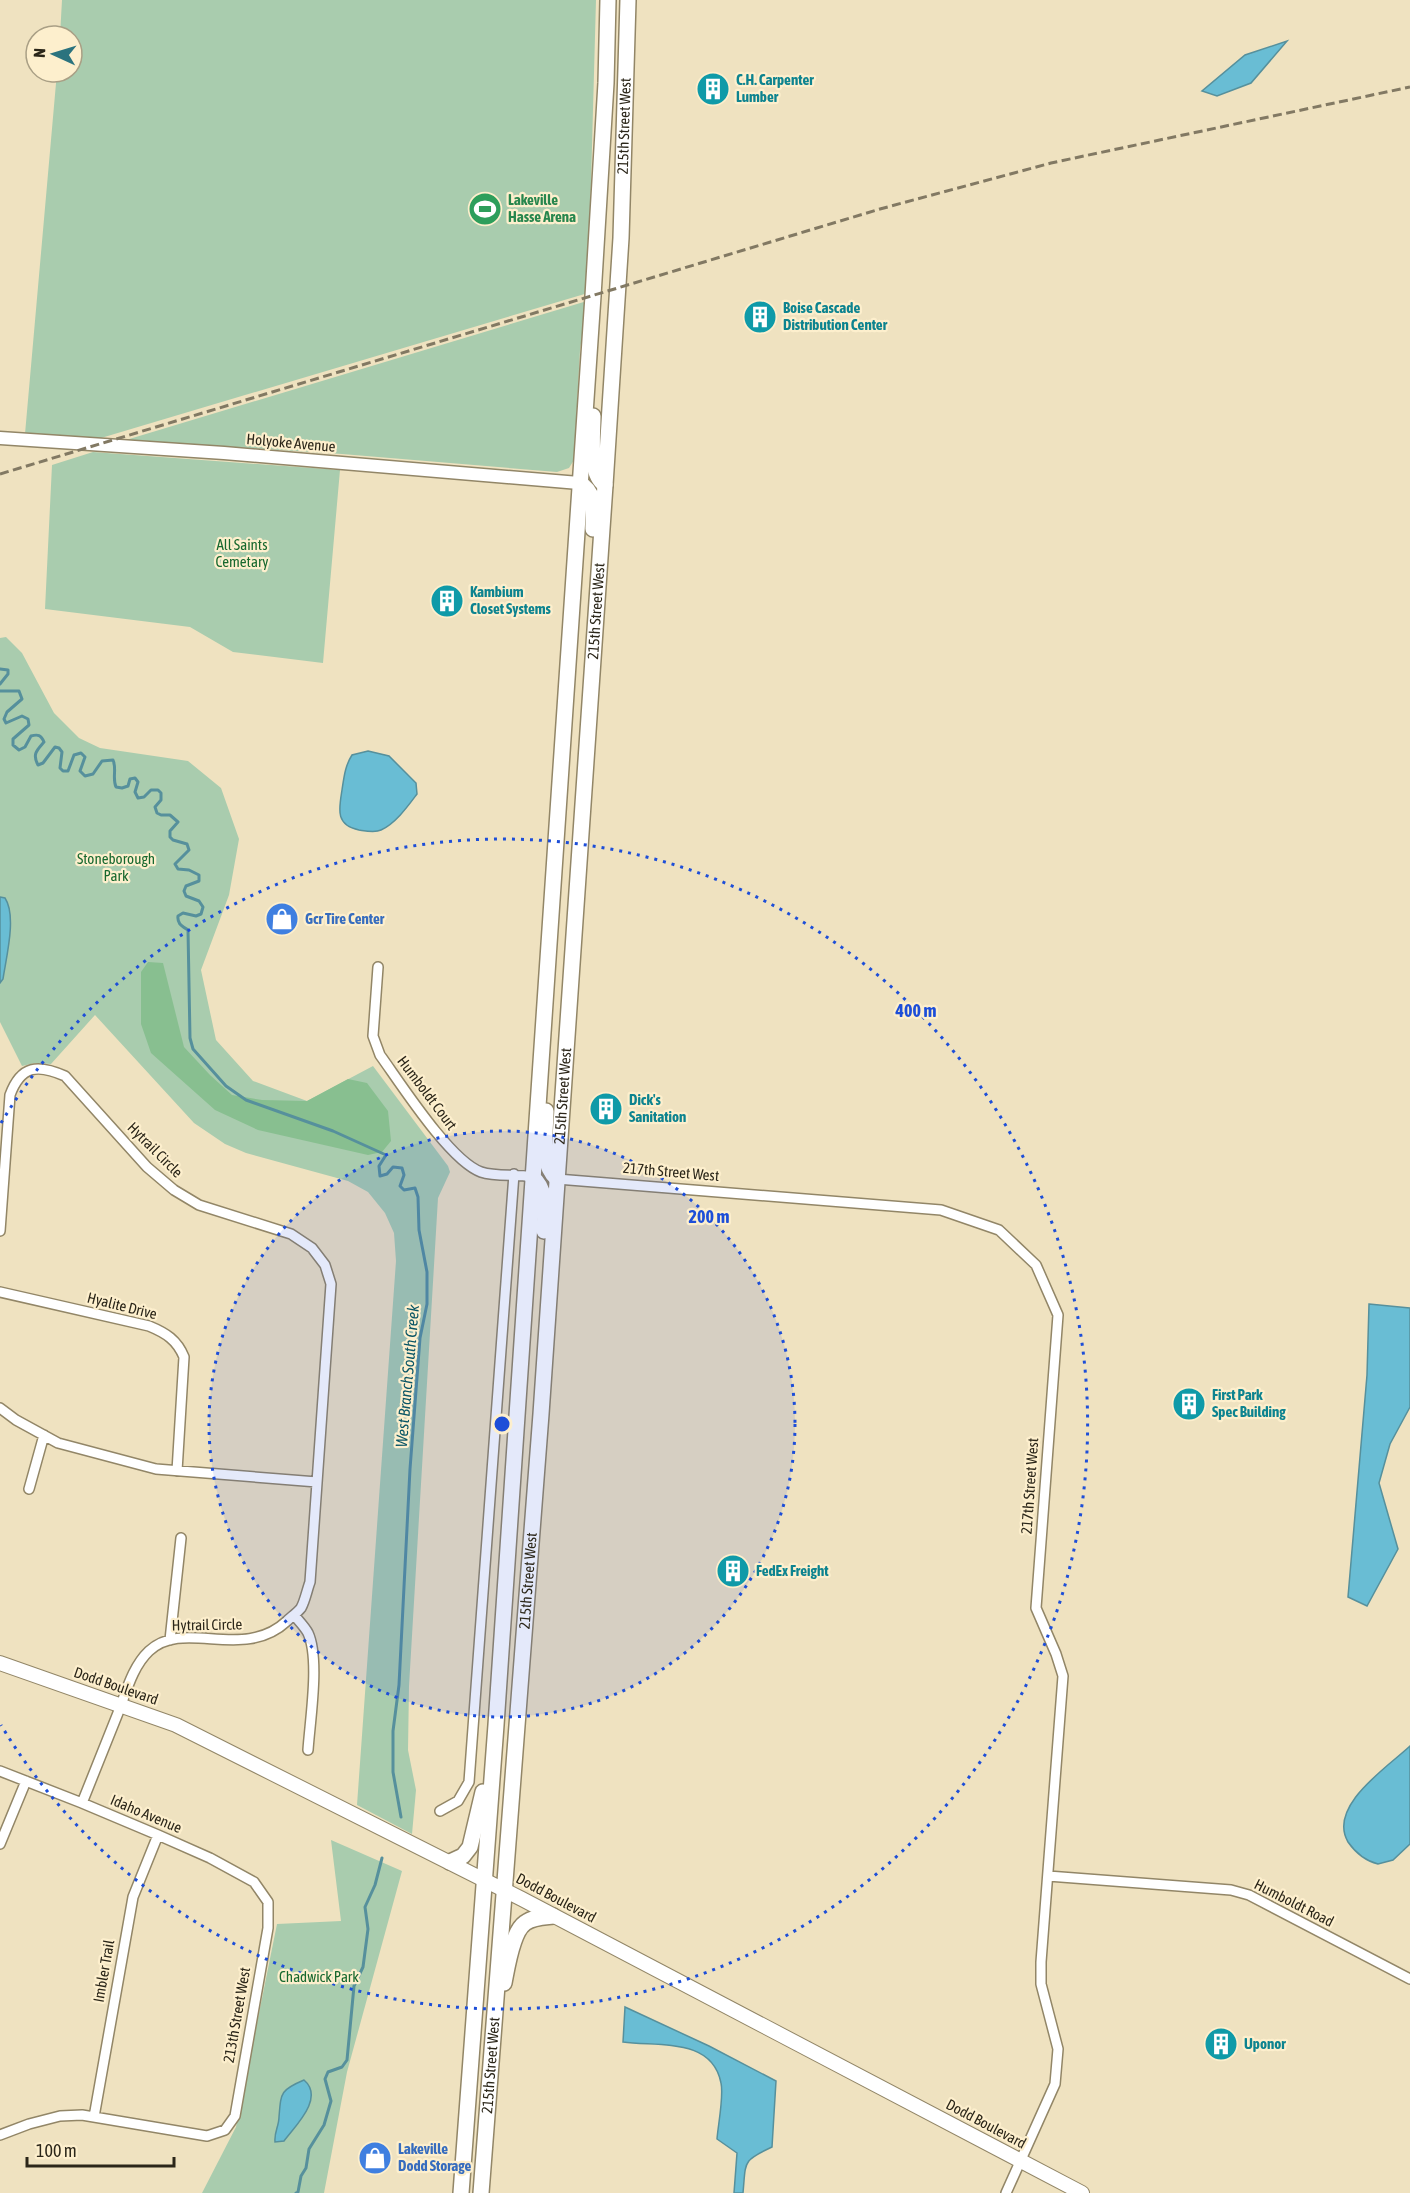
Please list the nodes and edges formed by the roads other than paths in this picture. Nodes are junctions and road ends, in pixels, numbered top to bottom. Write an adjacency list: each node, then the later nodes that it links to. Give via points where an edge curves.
1 (608, 0): 3 (main road, 215th Street West)
2 (628, 0): 6 (main road, 215th Street West, via 620,248)
3 (588, 362): 5 (main road, 215th Street West); 6 (main road, via 595,473)
4 (0, 438): 5 (street, Holyoke Avenue)
5 (579, 483): 7 (main road, via 592,495 591,589); 9 (main road, 215th Street West)
6 (605, 485): 7 (main road, 215th Street West)
7 (596, 625): 12 (main road, 215th Street West)
8 (378, 967): 10 (street, Humboldt Court, via 373,1036 380,1055 452,1152 467,1166 484,1173)
9 (541, 1046): 11 (main road, 215th Street West); 12 (main road, via 546,1089 545,1153 549,1169)
10 (514, 1174): 11 (street, Humboldt Court); 31 (street, via 469,1782 458,1801)
11 (532, 1177): 15 (main road, via 543,1195 543,1272); 26 (main road, 215th Street West)
12 (557, 1179): 15 (main road, 215th Street West); 35 (street, 217th Street West, via 941,1210 999,1230 1036,1265 1058,1316 1036,1608 1063,1676)
13 (0, 1232): 19 (street, Hytrail Circle, via 10,1095 16,1079 31,1069 48,1068 65,1076 147,1167 174,1190 199,1205 291,1234 312,1248 325,1265 331,1284)
14 (0, 1292): 18 (street, Hyalite Drive, via 149,1326 179,1344 184,1357)
15 (548, 1312): 37 (main road, 215th Street West)
16 (0, 1408): 17 (street)
17 (44, 1435): 18 (street, via 58,1443 146,1467); 20 (street)
18 (177, 1471): 19 (street)
19 (317, 1482): 22 (street, Hytrail Circle, via 310,1582 301,1607)
20 (29, 1489)
21 (181, 1538): 23 (street)
22 (294, 1614): 23 (street, Hytrail Circle, via 269,1634 255,1639); 27 (street, via 308,1633 313,1650)
23 (170, 1640): 25 (street, Hytrail Circle, via 149,1651 139,1664)
24 (0, 1663): 25 (main road, Dodd Boulevard)
25 (121, 1705): 30 (street); 34 (main road, Dodd Boulevard, via 176,1725)
26 (496, 1725): 34 (main road, via 470,1847); 36 (main road, 215th Street West)
27 (308, 1750)
28 (0, 1772): 29 (street, Idaho Avenue)
29 (26, 1781): 30 (street, Idaho Avenue); 33 (street)
30 (82, 1803): 32 (street, Idaho Avenue)
31 (440, 1811)
32 (158, 1835): 38 (street, Idaho Avenue, via 254,1882); 42 (street, Imbler Trail, via 133,1897)
33 (0, 1844)
34 (450, 1862): 36 (main road, Dodd Boulevard)
35 (1048, 1876): 40 (street, Humboldt Road, via 1231,1890 1249,1895); 44 (street, 217th Street West, via 1041,1984 1058,2049 1055,2084)
36 (484, 1880): 37 (main road, Dodd Boulevard); 45 (main road, 215th Street West)
37 (504, 1890): 39 (main road, Dodd Boulevard); 41 (main road, 215th Street West)
38 (268, 1902): 42 (street, 213th Street West, via 268,1928 235,2116 225,2130 207,2136)
39 (553, 1916): 41 (main road, via 524,1923 516,1936); 44 (main road, Dodd Boulevard)
40 (1410, 1979)
41 (492, 2033): 46 (main road, 215th Street West)
42 (94, 2116): 43 (street, via 60,2116)
43 (0, 2135)
44 (1020, 2161): 47 (street, 217th Street West); 48 (main road, Dodd Boulevard)
45 (460, 2193)
46 (481, 2193)
47 (1006, 2193)
48 (1082, 2193)

